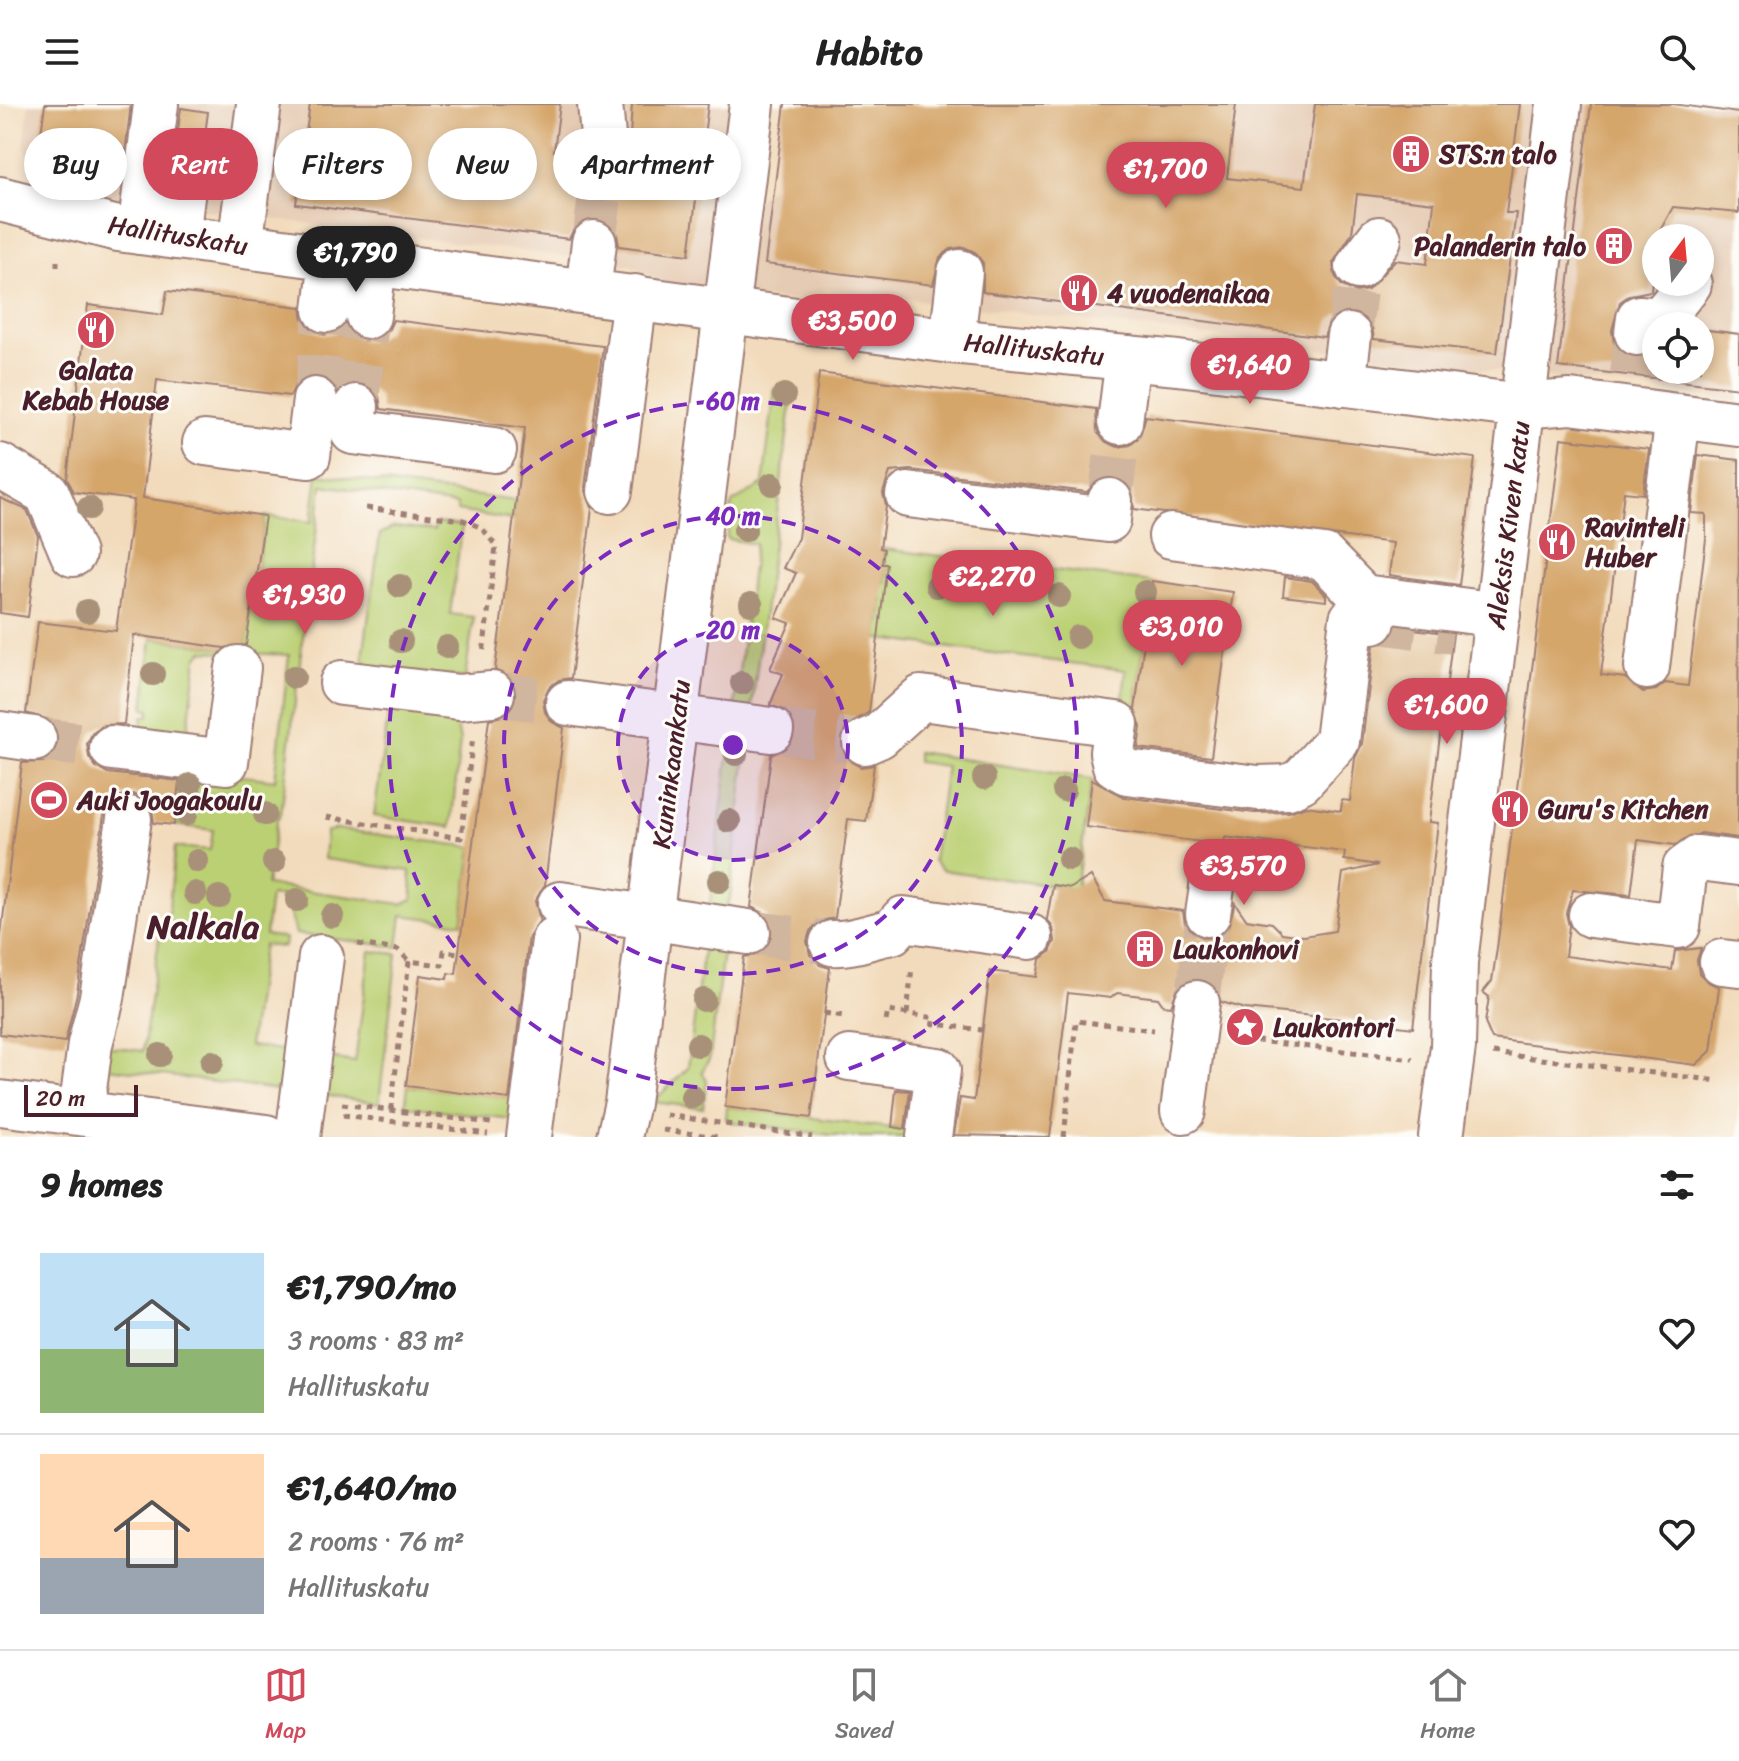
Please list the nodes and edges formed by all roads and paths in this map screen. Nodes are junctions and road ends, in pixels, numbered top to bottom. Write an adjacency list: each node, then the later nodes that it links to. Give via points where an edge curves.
1 (156, 104): 9 (street)
2 (259, 104): 11 (street)
3 (600, 104): 6 (street)
4 (752, 104): 19 (street, Kuninkaankatu)
5 (1559, 104): 26 (street, Aleksis Kiven katu)
6 (602, 128)
7 (0, 199): 9 (street, Hallituskatu)
8 (177, 200): 9 (street)
9 (158, 234): 11 (street, Hallituskatu)
10 (594, 243): 16 (street)
11 (240, 245): 12 (street, Hallituskatu)
12 (353, 260): 16 (street, Hallituskatu); 20 (street)
13 (57, 261): 14 (path)
14 (57, 269)
15 (960, 272): 22 (street)
16 (588, 291): 18 (street, Hallituskatu)
17 (1679, 296): 24 (street, via 1660,320 1639,318)
18 (635, 297): 19 (street, Hallituskatu); 33 (street)
19 (728, 311): 22 (street, Hallituskatu); 45 (street, Kuninkaankatu)
20 (347, 313)
21 (1349, 336): 25 (street)
22 (969, 342): 23 (street, Hallituskatu)
23 (1128, 358): 25 (street, Hallituskatu); 28 (street)
24 (1632, 372): 26 (street, Hallituskatu, via 1570,402); 27 (street, Hallituskatu)
25 (1343, 384): 26 (street, Hallituskatu)
26 (1522, 406): 39 (street, Aleksis Kiven katu)
27 (1678, 416): 29 (street, Hallituskatu); 40 (street)
28 (1120, 422)
29 (1739, 424)
30 (205, 443): 31 (street, via 308,456 336,403 353,432)
31 (494, 450)
32 (0, 466): 37 (street, via 47,493)
33 (610, 491)
34 (908, 495): 35 (street, via 1108,520)
35 (1110, 501)
36 (1171, 536): 39 (street, via 1324,557 1363,597)
37 (73, 554)
38 (1373, 621): 47 (street, via 1352,619 1337,741 1301,781 1288,787 1127,772 1115,765 1112,752 1116,724 921,698)
39 (1482, 628): 78 (street, Aleksis Kiven katu, via 1453,1047)
40 (1647, 667)
41 (238, 668): 48 (street, via 226,762)
42 (342, 683): 43 (street, via 459,697)
43 (492, 694)
44 (568, 703): 45 (street)
45 (677, 717): 46 (street); 52 (street, Kuninkaankatu)
46 (771, 730)
47 (865, 742)
48 (112, 748)
49 (129, 819): 70 (street)
50 (1739, 863): 51 (street, via 1699,858 1685,868 1678,926)
51 (1591, 915)
52 (651, 918): 53 (street); 71 (street, Kuninkaankatu, via 627,1103); 74 (street, via 557,922)
53 (748, 932)
54 (1030, 937): 55 (street, via 903,919 892,932 844,945)
55 (832, 943)
56 (458, 953): 58 (path, via 444,951 442,965)
57 (321, 957): 58 (path, via 341,942 398,950); 73 (street)
58 (409, 961): 68 (path)
59 (913, 963): 61 (path)
60 (1197, 1003): 69 (street)
61 (907, 1014): 62 (path, via 888,1011); 63 (path, via 929,1017 928,1023)
62 (886, 1021)
63 (982, 1030)
64 (1490, 1052): 66 (path)
65 (849, 1058): 77 (street, via 938,1070)
66 (1719, 1081)
67 (0, 1103): 70 (street)
68 (391, 1110)
69 (1183, 1111)
70 (81, 1113): 72 (street)
71 (643, 1126): 75 (path); 76 (path)
72 (266, 1137)
73 (298, 1137)
74 (529, 1137)
75 (718, 1137)
76 (812, 1137)
77 (929, 1137)
78 (1441, 1137)

